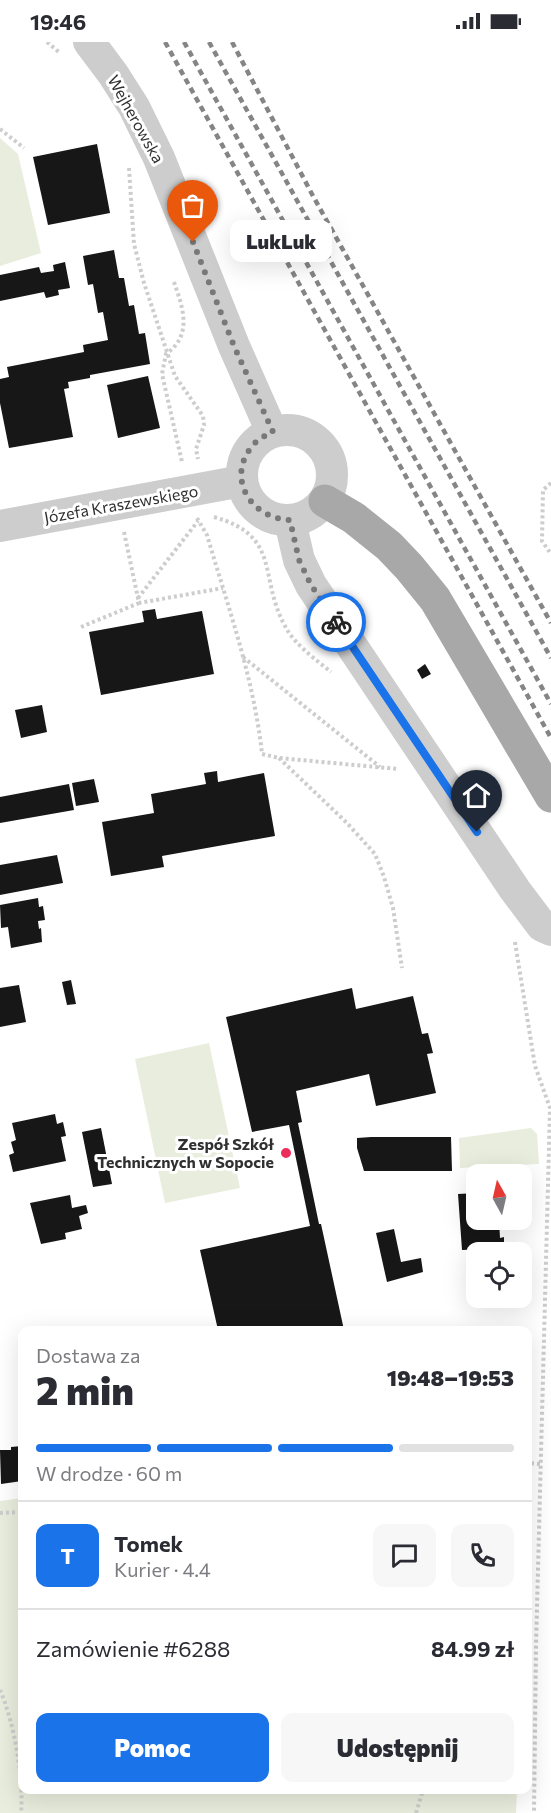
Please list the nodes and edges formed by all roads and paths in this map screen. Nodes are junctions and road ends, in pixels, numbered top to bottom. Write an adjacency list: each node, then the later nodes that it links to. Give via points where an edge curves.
1 (89, 42): 7 (street, Wejherowska, via 134,107 159,158)
2 (0, 129): 3 (path)
3 (24, 148)
4 (133, 167): 6 (path, via 129,161 134,244)
5 (171, 274): 6 (path, via 184,321 181,337)
6 (166, 354): 8 (path, via 162,374); 8 (path, via 175,376 203,416)
7 (273, 432): 9 (street, via 248,451); 11 (street, via 300,432 323,448 333,474)
8 (194, 478): 9 (street, Józefa Kraszewskiego); 13 (path); 16 (street, Józefa Kraszewskiego)
9 (242, 481): 14 (street, via 249,500 264,514 276,520)
10 (551, 483): 17 (path, via 543,490 542,541)
11 (325, 501): 14 (street, via 310,514); 26 (main road, via 389,546 435,599)
12 (212, 517): 22 (path, via 242,529 257,541 284,625 293,639)
13 (198, 520): 18 (path, via 207,535); 19 (path)
14 (290, 520): 27 (street, via 299,560 311,585 515,890 542,926)
15 (122, 522): 19 (path)
16 (0, 526)
17 (551, 554)
18 (223, 588): 19 (path); 21 (path)
19 (138, 600): 20 (path)
20 (81, 627)
21 (243, 656): 23 (path, via 259,722 262,754); 24 (path)
22 (333, 673)
23 (279, 758): 24 (path); 29 (path, via 375,854 393,908)
24 (381, 768): 25 (path)
25 (405, 770)
26 (551, 796)
27 (551, 930)
28 (514, 939): 30 (path, via 535,1066 550,1108)
29 (402, 968)
30 (549, 1154): 32 (path)
31 (532, 1463): 32 (path)
32 (540, 1464): 41 (path)
33 (18, 1512): 34 (path)
34 (0, 1513)
35 (0, 1690): 36 (path)
36 (18, 1766)
37 (20, 1794): 39 (path)
38 (422, 1794): 40 (path)
39 (21, 1813)
40 (416, 1813)
41 (534, 1813)

